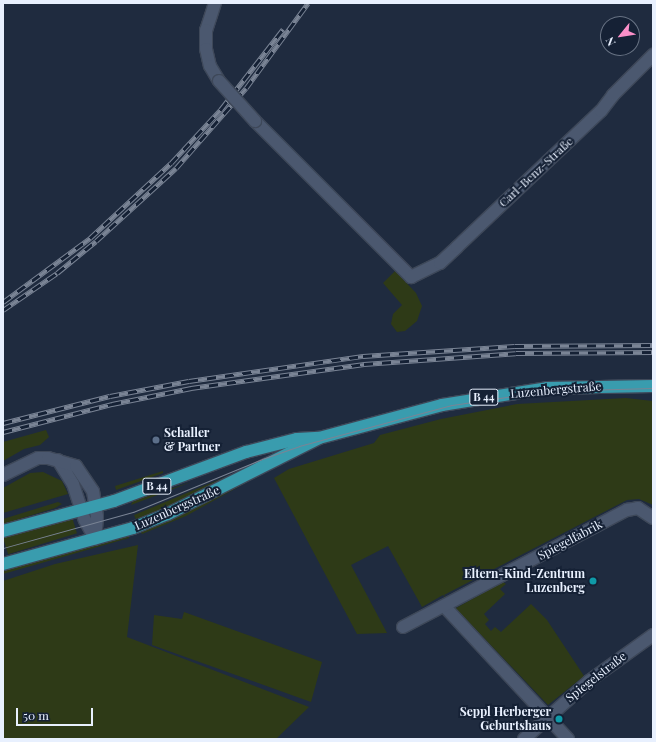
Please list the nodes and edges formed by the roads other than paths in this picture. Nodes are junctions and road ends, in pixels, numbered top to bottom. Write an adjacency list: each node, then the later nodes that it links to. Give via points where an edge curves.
1 (215, 3): 2 (street, Carl-Benz-Straße, bridge, via 206,30 206,49 210,66 219,82 411,277 440,263 601,111 613,95)
2 (653, 55)
3 (653, 386): 4 (main road, Luzenbergstraße / B 44, via 580,386 494,395 442,405)
4 (319, 438): 7 (main road, Luzenbergstraße / B 44, via 297,439 246,452); 11 (main road, Luzenbergstraße / B 44, via 168,514)
5 (58, 460): 6 (street, via 35,458); 7 (street, via 76,466 87,478); 8 (street, via 73,484)
6 (3, 475)
7 (96, 506): 8 (main road, Luzenbergstraße / B 44); 11 (street)
8 (80, 509): 10 (main road, Luzenbergstraße / B 44); 11 (street)
9 (653, 518): 13 (street, Spiegelfabrik, via 638,508 627,510)
10 (3, 530)
11 (95, 539): 12 (main road, Luzenbergstraße / B 44)
12 (3, 564)
13 (444, 606): 14 (street, Spiegelfabrik); 16 (street)
14 (403, 627)
15 (653, 635): 16 (street, Spiegelstraße, via 592,679)
16 (548, 718): 17 (street, Spiegelstraße); 18 (street)
17 (524, 739)
18 (568, 739)

